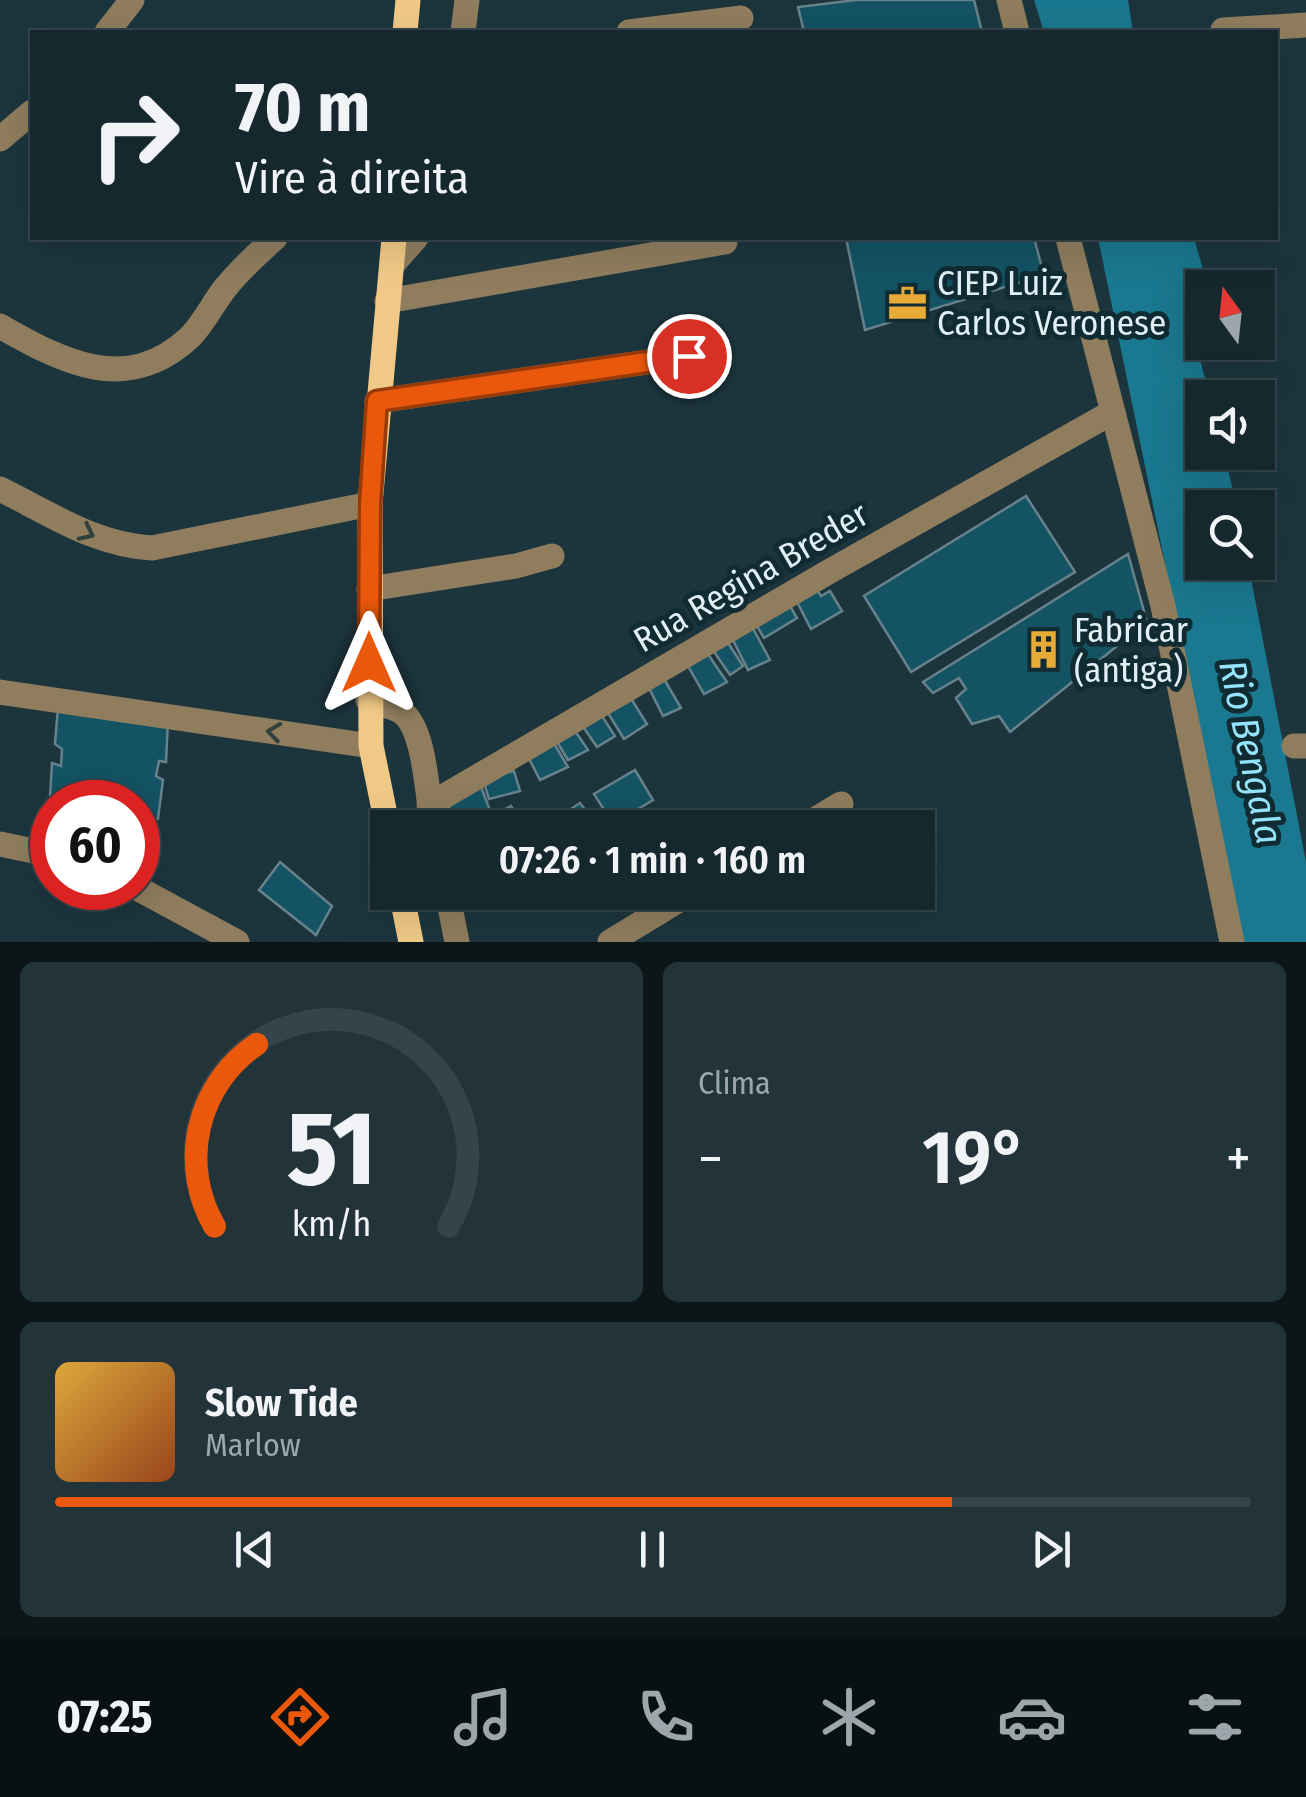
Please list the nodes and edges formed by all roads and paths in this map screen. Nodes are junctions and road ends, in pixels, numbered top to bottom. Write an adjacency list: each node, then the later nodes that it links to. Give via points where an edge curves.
1 (132, 0): 7 (street)
2 (408, 0): 8 (main road)
3 (467, 0): 9 (street)
4 (1009, 0): 11 (street)
5 (741, 18): 10 (street)
6 (1306, 25): 12 (street)
7 (109, 30)
8 (406, 30)
9 (463, 30)
10 (645, 30)
11 (1016, 30)
12 (1223, 30)
13 (30, 114): 14 (street)
14 (0, 139)
15 (273, 240): 22 (street, via 227,286 192,335 163,358 127,370 84,366)
16 (394, 240): 20 (main road)
17 (414, 240): 20 (street)
18 (1068, 240): 25 (street)
19 (725, 242): 21 (street)
20 (392, 265): 21 (main road)
21 (387, 301): 24 (main road)
22 (0, 326)
23 (689, 356): 24 (street)
24 (377, 401): 27 (main road)
25 (1111, 414): 36 (street, Rua Regina Breder, via 830,571); 48 (street, via 1163,606)
26 (0, 489): 27 (street, one-way to 27, via 92,537 152,548)
27 (370, 504): 29 (main road)
28 (552, 556): 29 (street)
29 (369, 589): 31 (main road)
30 (0, 692): 32 (street, one-way to 30)
31 (368, 700): 32 (main road); 35 (street, via 402,712 412,723)
32 (371, 746): 34 (main road)
33 (841, 804): 37 (street)
34 (384, 810)
35 (430, 810)
36 (441, 810)
37 (831, 810)
38 (0, 844): 39 (street)
39 (30, 850)
40 (160, 900): 45 (street)
41 (405, 910): 44 (main road)
42 (450, 910): 46 (street)
43 (662, 910): 47 (street)
44 (412, 938)
45 (238, 942)
46 (457, 942)
47 (610, 942)
48 (1232, 942)

